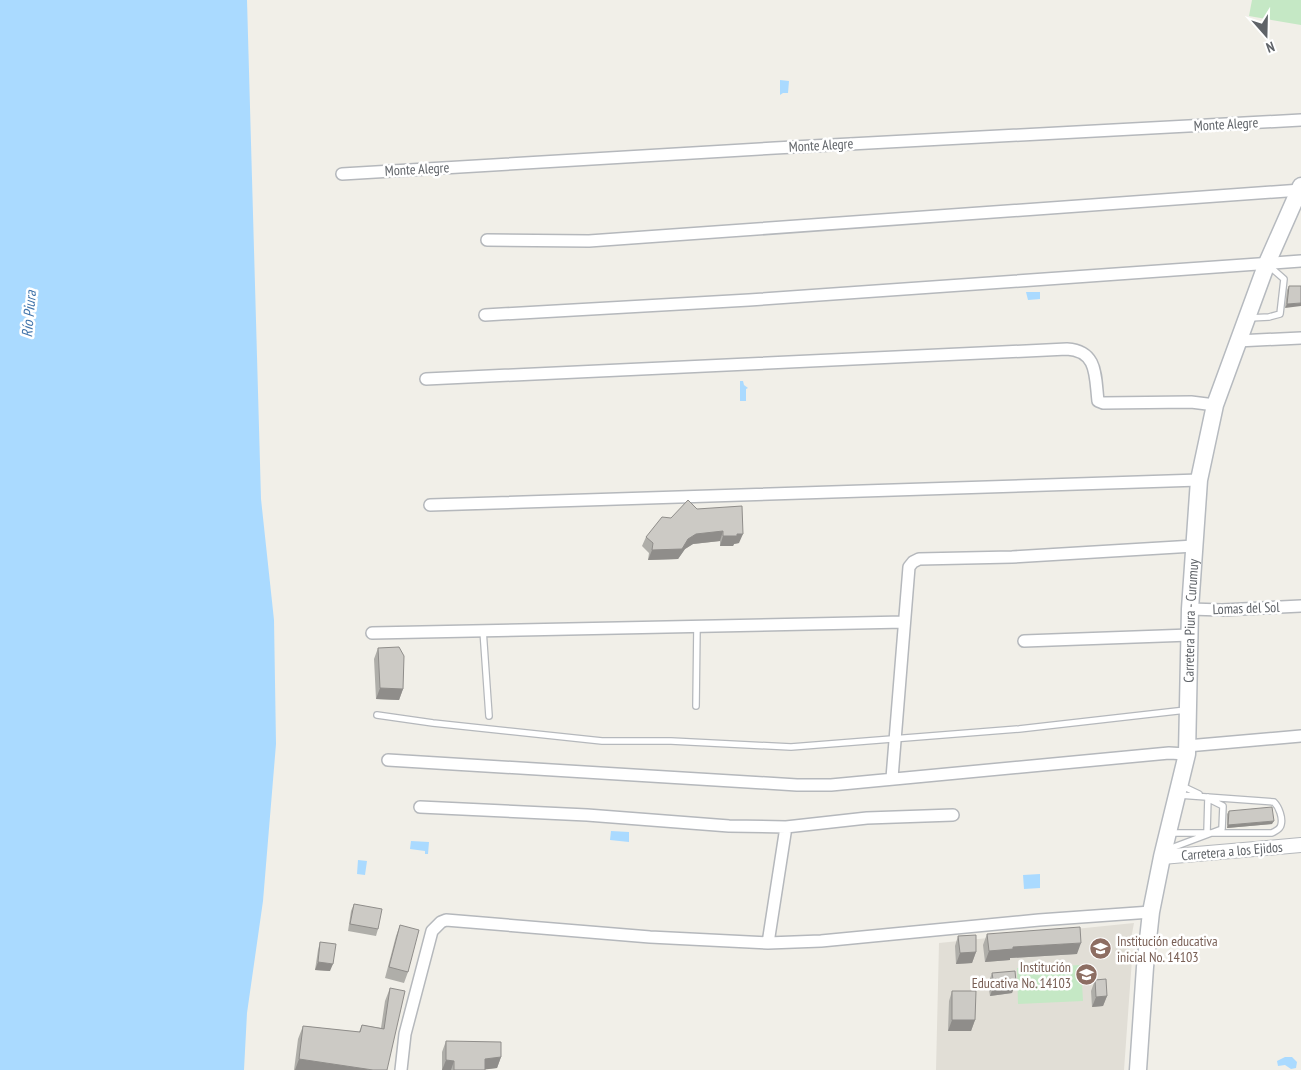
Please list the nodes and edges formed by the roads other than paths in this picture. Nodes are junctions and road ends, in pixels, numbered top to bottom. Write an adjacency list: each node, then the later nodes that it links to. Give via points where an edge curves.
1 (1301, 120): 2 (street, Monte Alegre)
2 (342, 174)
3 (1300, 188): 4 (street, via 590,241); 6 (main road, Carretera Piura - Curumuy)
4 (487, 240)
5 (1301, 261): 6 (street)
6 (1267, 263): 7 (street, via 749,300); 8 (main road, Carretera Piura - Curumuy); 8 (lane, via 1284,279 1280,314)
7 (485, 315)
8 (1246, 319): 10 (main road, Carretera Piura - Curumuy)
9 (1301, 338): 10 (street)
10 (1237, 341): 12 (main road, Carretera Piura - Curumuy)
11 (426, 379): 12 (street, via 1067,349 1081,352 1091,359 1098,400 1103,403 1191,402)
12 (1215, 405): 13 (main road, Carretera Piura - Curumuy)
13 (1199, 480): 14 (street); 15 (main road, Carretera Piura - Curumuy)
14 (430, 505)
15 (1194, 546): 17 (main road, Carretera Piura - Curumuy); 18 (street, via 1012,558 919,559 909,567)
16 (1301, 606): 17 (street, Lomas del Sol)
17 (1190, 609): 22 (main road, Carretera Piura - Curumuy)
18 (904, 622): 19 (street); 29 (street)
19 (697, 626): 20 (street); 24 (lane)
20 (483, 630): 21 (street); 27 (lane)
21 (372, 633)
22 (1190, 635): 23 (street); 25 (main road, Carretera Piura - Curumuy)
23 (1024, 641)
24 (696, 706)
25 (1188, 710): 29 (lane, via 1019,729); 30 (main road, Carretera Piura - Curumuy)
26 (377, 715): 29 (lane, via 602,741 791,747)
27 (489, 716)
28 (1301, 736): 30 (street)
29 (894, 738): 32 (street)
30 (1187, 750): 32 (street); 33 (main road, Carretera Piura - Curumuy)
31 (388, 760): 32 (street, via 797,785)
32 (892, 778)
33 (1178, 790): 34 (lane); 34 (lane); 40 (main road, Carretera Piura - Curumuy)
34 (1206, 798): 38 (lane); 39 (lane, via 1222,806 1222,830); 39 (lane, via 1268,800 1279,807 1282,825 1272,833)
35 (420, 807): 37 (street)
36 (953, 815): 37 (street, via 867,818)
37 (786, 828): 44 (street)
38 (1207, 832): 39 (lane); 40 (lane)
39 (1215, 832): 42 (lane)
40 (1168, 833): 42 (main road, Carretera Piura - Curumuy)
41 (1301, 845): 42 (street, Carretera a los Ejidos)
42 (1163, 854): 43 (main road, Carretera Piura - Curumuy)
43 (1151, 912): 44 (street); 46 (main road, Carretera Piura - Curumuy)
44 (768, 943): 45 (street, via 650,937 456,920 440,922 429,940 405,1034)
45 (401, 1070)
46 (1138, 1070)

